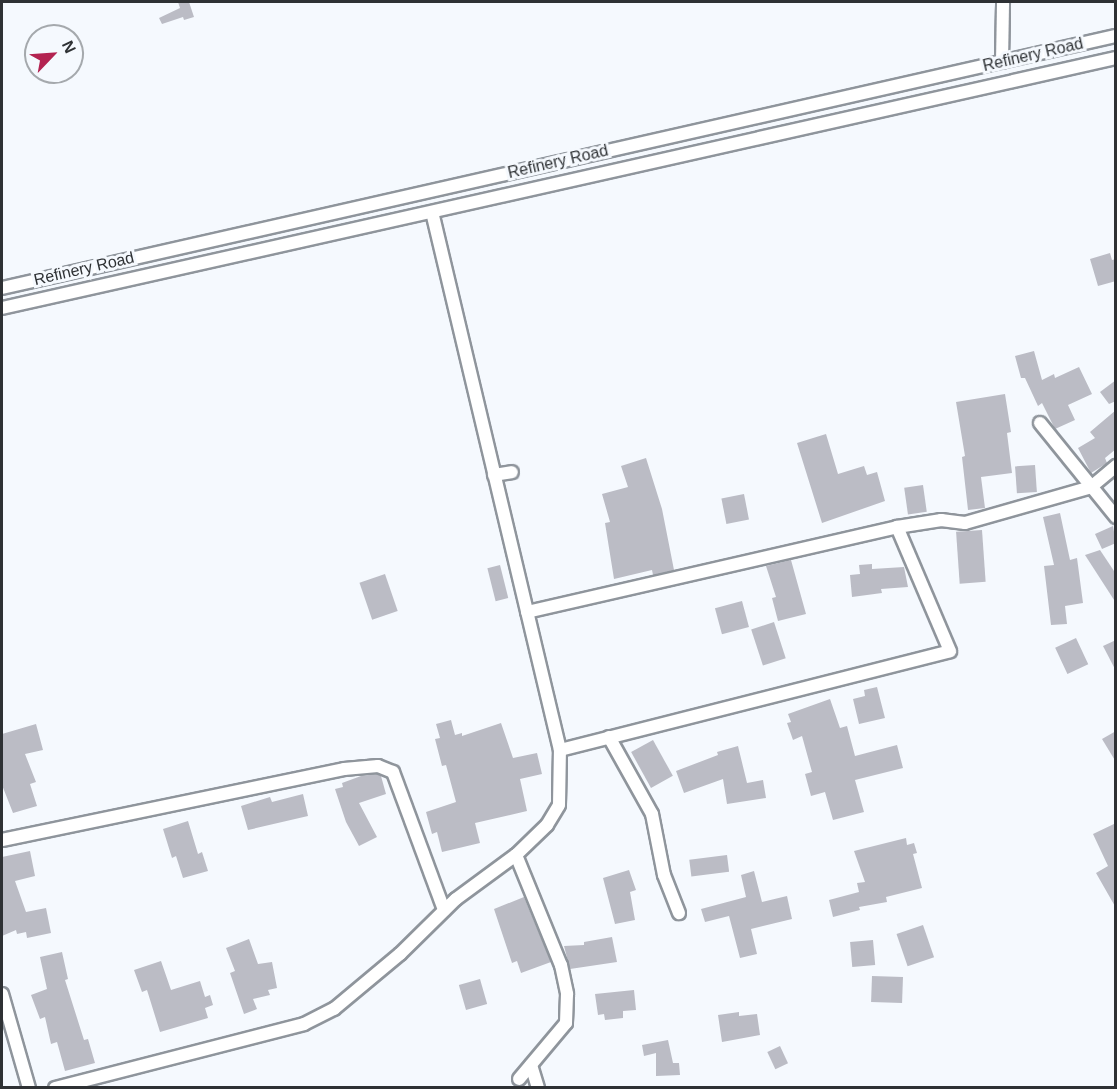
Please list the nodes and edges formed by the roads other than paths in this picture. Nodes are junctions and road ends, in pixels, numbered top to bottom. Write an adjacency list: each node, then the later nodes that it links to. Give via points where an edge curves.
1 (1003, 2): 4 (street)
2 (1116, 36): 4 (street, Refinery Road)
3 (1116, 58): 5 (street, Refinery Road)
4 (1002, 62): 6 (street, Refinery Road)
5 (432, 212): 7 (street, Refinery Road); 11 (street)
6 (2, 288)
7 (2, 308)
8 (1040, 423): 12 (street)
9 (1116, 466): 12 (street)
10 (512, 472): 11 (street)
11 (494, 475): 15 (street)
12 (1091, 487): 13 (street); 14 (street, via 965,523 941,520)
13 (1116, 518)
14 (897, 527): 15 (street); 16 (street, via 950,651)
15 (527, 612): 17 (street)
16 (609, 738): 17 (street); 21 (street, via 652,814 664,876)
17 (561, 750): 19 (street, via 559,805 547,825)
18 (2, 840): 20 (street, via 344,769 378,766 393,772)
19 (516, 855): 20 (street); 23 (street, via 561,965 567,994 566,1023)
20 (444, 910): 26 (street, via 366,985 334,1009 304,1024)
21 (679, 914)
22 (2, 994): 25 (street)
23 (531, 1065): 24 (street); 27 (street)
24 (519, 1078)
25 (29, 1088)
26 (55, 1088)
27 (538, 1088)

